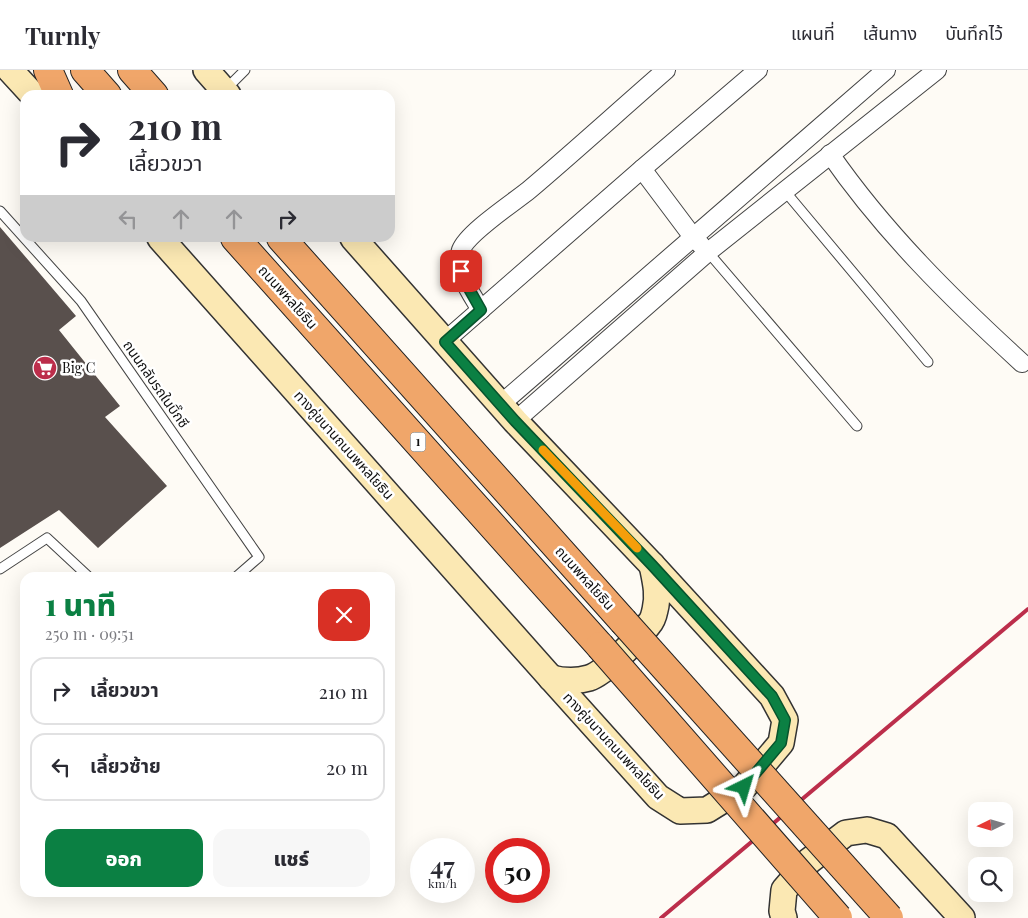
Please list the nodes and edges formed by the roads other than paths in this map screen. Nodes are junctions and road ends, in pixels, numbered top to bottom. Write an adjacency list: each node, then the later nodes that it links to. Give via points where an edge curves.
1 (10, 70): 11 (main road)
2 (48, 70): 12 (highway)
3 (85, 70): 13 (highway)
4 (132, 70): 14 (highway)
5 (245, 70): 10 (lane)
6 (666, 70): 27 (street, via 470,236 461,250 460,260 464,280)
7 (758, 70): 16 (street)
8 (886, 70): 20 (street)
9 (935, 71): 15 (street)
10 (216, 80)
11 (28, 90)
12 (57, 90)
13 (103, 90)
14 (150, 90)
15 (830, 154): 17 (street); 30 (street, via 904,247 970,316)
16 (642, 169): 20 (street); 27 (street)
17 (784, 190): 26 (street); 29 (lane)
18 (0, 211): 19 (lane, ถนนกลับรถในบิ๊กซี)
19 (20, 233)
20 (693, 237): 26 (street); 31 (street)
21 (28, 242): 36 (lane, ถนนกลับรถในบิ๊กซี, via 81,301 259,556)
22 (164, 242): 37 (main road, ทางคู่ขนานถนนพหลโยธิน)
23 (239, 242): 39 (highway, ถนนพหลโยธิน / 1, bridge)
24 (285, 242): 40 (highway, ถนนพหลโยธิน, bridge)
25 (357, 242): 28 (main road, ทางคู่ขนานถนนพหลโยธิน)
26 (708, 252): 31 (street); 32 (lane)
27 (481, 310): 28 (street)
28 (445, 342): 31 (main road, ทางคู่ขนานถนนพหลโยธิน)
29 (928, 362)
30 (1022, 363)
31 (508, 412): 33 (main road, ทางคู่ขนานถนนพหลโยธิน)
32 (857, 426)
33 (652, 565): 37 (main road, via 657,598 650,624 601,672 577,680); 37 (main road, ทางคู่ขนานถนนพหลโยธิน, via 772,696 785,720 781,743 744,787 707,810 680,811 658,797)
34 (0, 569): 35 (lane, via 47,538)
35 (84, 572)
36 (242, 572)
37 (551, 678)
38 (784, 918): 41 (main road, via 784,890 809,861 846,833 867,830 887,836)
39 (838, 918)
40 (889, 918)
41 (962, 918)

